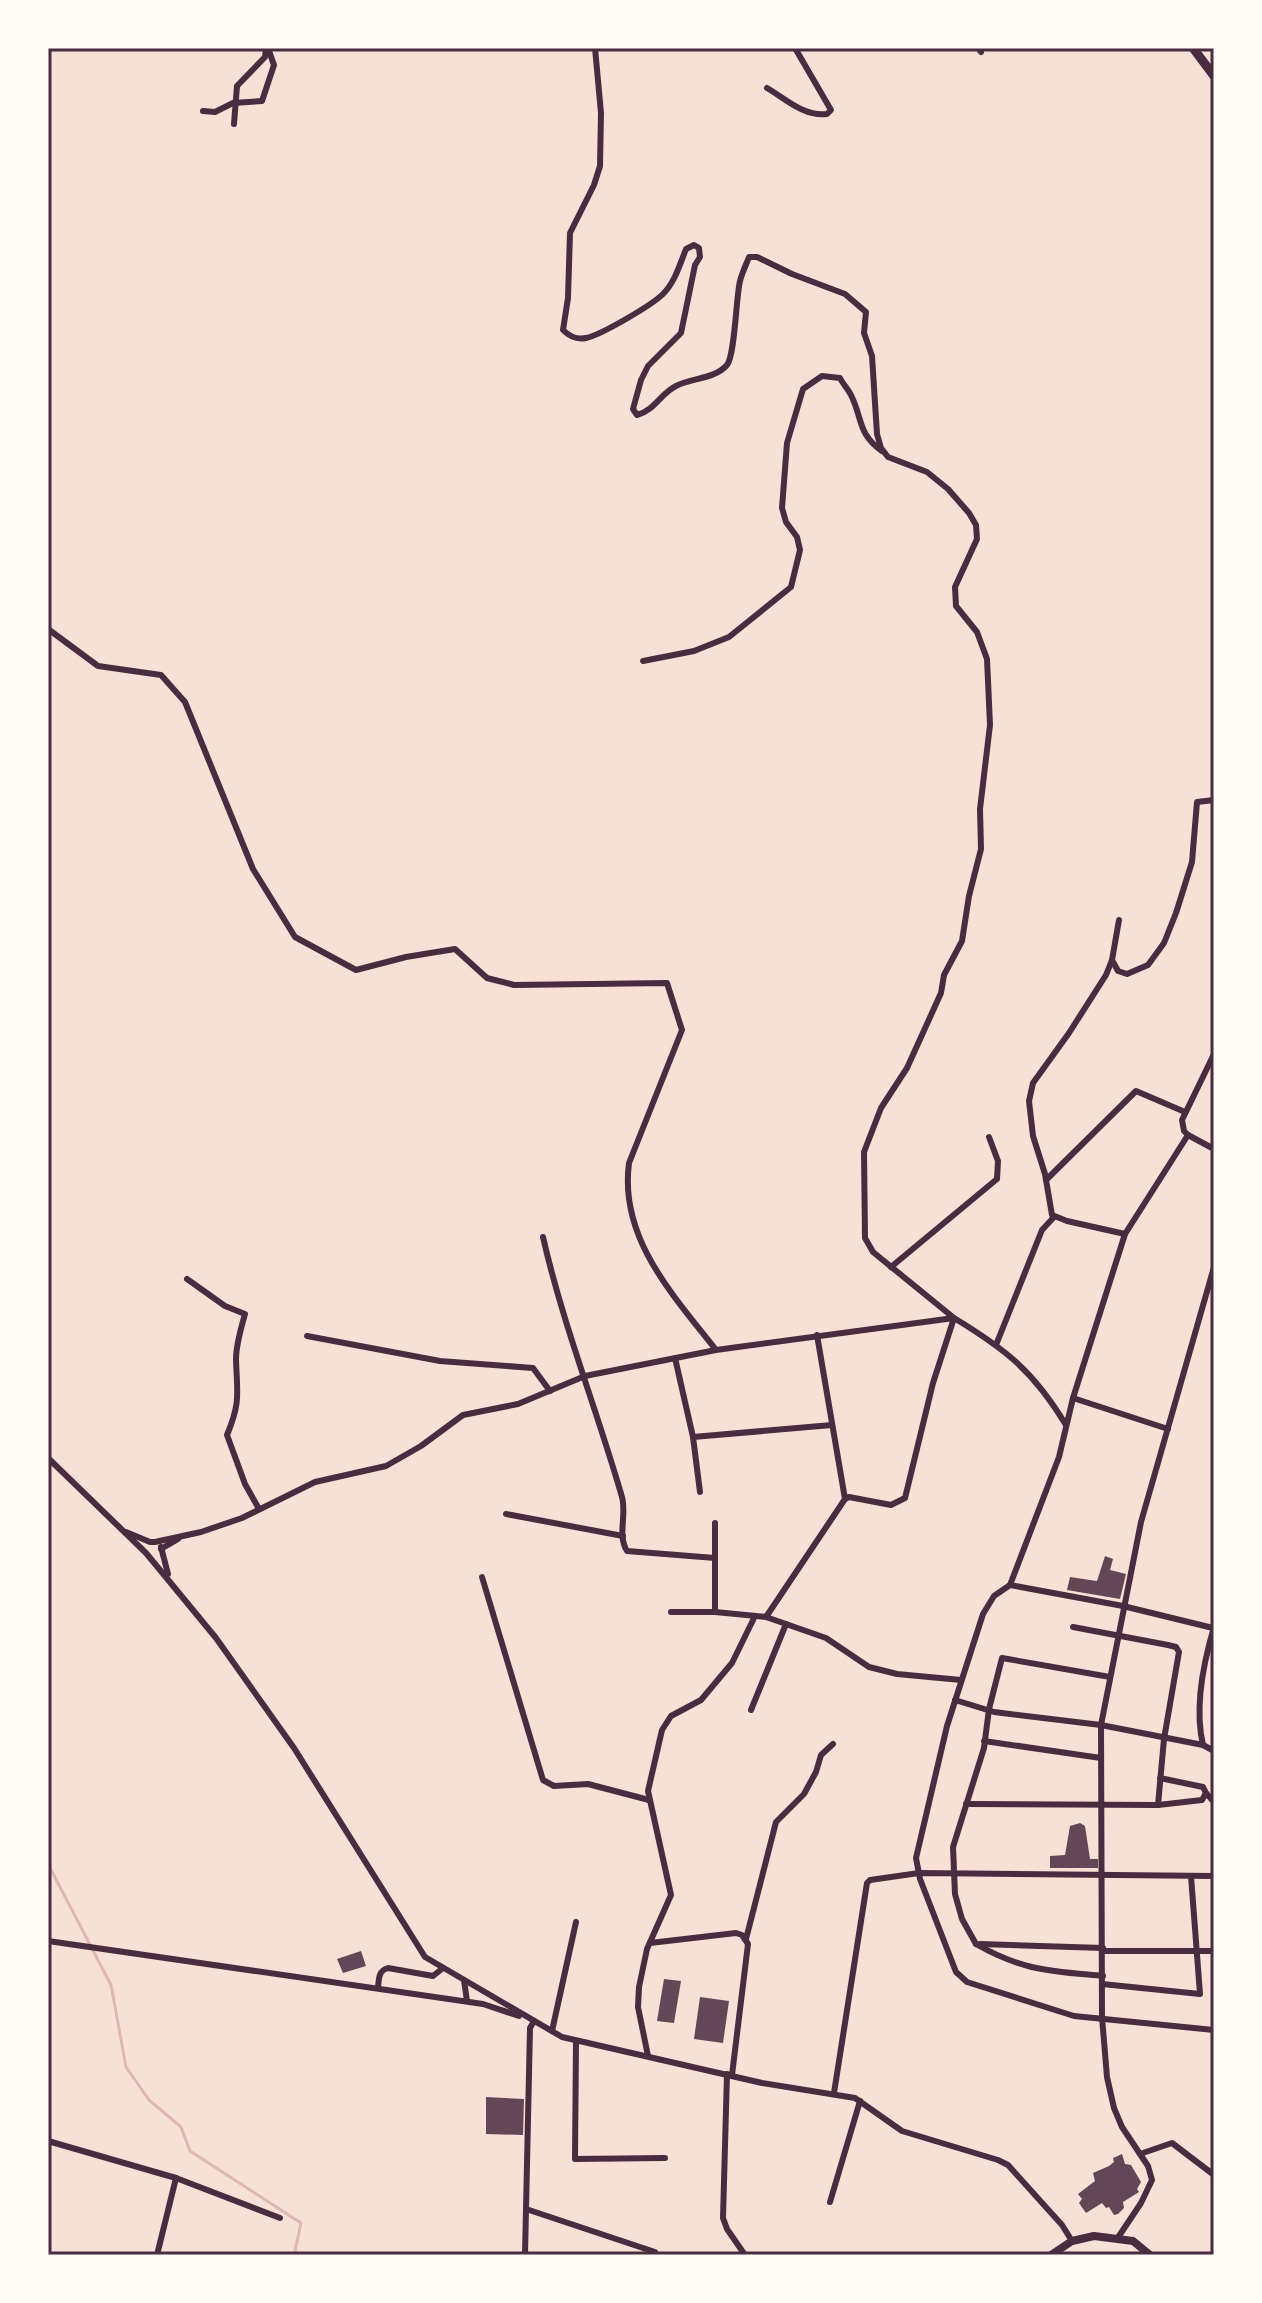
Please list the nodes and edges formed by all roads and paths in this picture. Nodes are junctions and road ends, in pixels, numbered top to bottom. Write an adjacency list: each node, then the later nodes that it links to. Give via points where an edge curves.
1 (267, 48): 7 (street, via 265,57 237,86); 7 (street, via 274,65 262,101)
2 (595, 48): 10 (street, via 600,166 570,233 563,330 583,339 653,303 674,279 686,249 699,248 681,333 641,380 633,409 637,415 645,413 672,387 726,366 740,282 749,257 757,257 845,294 866,312 877,434)
3 (795, 48): 6 (street, via 831,110 819,116 804,112)
4 (1193, 48): 5 (main road)
5 (1214, 76)
6 (767, 88)
7 (236, 104): 8 (street); 9 (street)
8 (203, 111)
9 (234, 124)
10 (885, 453): 12 (street, via 868,441 852,395 840,378 822,376 803,389 787,443 782,508 800,550 791,587 729,637 694,651); 25 (street, via 927,472 976,525 977,539 955,587 956,606 977,632 987,659 990,725 981,849 965,930 907,1068 881,1108 864,1152 865,1238)
11 (48, 629): 32 (street, via 98,666 161,675 185,702 253,869 295,937 356,970 455,949 487,978 514,985 667,983 682,1030 629,1163 626,1185 643,1250)
12 (643, 661)
13 (1214, 800): 15 (street, via 1197,802 1192,862 1164,943 1148,965 1127,974)
14 (1119, 920): 15 (street)
15 (1112, 960): 21 (street, via 1033,1083 1033,1136)
16 (1214, 1054): 17 (street)
17 (1185, 1112): 18 (street, via 1182,1120); 21 (street, via 1136,1091)
18 (1188, 1135): 20 (street); 23 (street)
19 (989, 1137): 25 (street, via 998,1161 997,1179)
20 (1214, 1149)
21 (1046, 1180): 22 (street)
22 (1054, 1217): 23 (street); 31 (street, via 1042,1230)
23 (1125, 1234): 36 (street)
24 (543, 1237): 34 (street)
25 (891, 1267): 28 (street)
26 (1214, 1267): 39 (street)
27 (187, 1279): 44 (street, via 245,1314 236,1361 240,1395 227,1435)
28 (954, 1318): 29 (street); 31 (street); 43 (street, via 905,1498 891,1505)
29 (817, 1335): 32 (street); 37 (street)
30 (307, 1336): 35 (street, via 440,1361 533,1368)
31 (996, 1345): 38 (street, via 1038,1383)
32 (716, 1350): 33 (street)
33 (675, 1358): 34 (street); 40 (street)
34 (585, 1376): 35 (street); 49 (street, via 624,1505)
35 (550, 1391): 44 (street, via 518,1404 463,1415 386,1466 315,1482)
36 (1073, 1398): 38 (street); 39 (street)
37 (832, 1425): 40 (street); 43 (street)
38 (1066, 1425): 56 (street)
39 (1168, 1429): 57 (street)
40 (693, 1437): 42 (street)
41 (48, 1458): 47 (street)
42 (700, 1492)
43 (845, 1499): 61 (street)
44 (259, 1509): 48 (street)
45 (506, 1514): 49 (street)
46 (715, 1523): 53 (street)
47 (124, 1531): 50 (street); 52 (street)
48 (201, 1532): 50 (street); 51 (street)
49 (623, 1536): 53 (street, via 627,1551)
50 (153, 1542): 51 (street); 52 (street, via 146,1547)
51 (161, 1550): 52 (street, via 158,1556); 55 (street)
52 (148, 1554): 55 (street)
53 (715, 1558): 59 (street)
54 (482, 1577): 80 (street, via 543,1780 554,1786 588,1784)
55 (170, 1579): 98 (street, via 294,1748 425,1957)
56 (1010, 1585): 57 (street); 67 (street, via 994,1596 983,1614)
57 (1123, 1606): 64 (street); 65 (street)
58 (671, 1612): 59 (street)
59 (715, 1612): 60 (street)
60 (755, 1616): 61 (street); 80 (street, via 732,1663 701,1700 671,1716 662,1730)
61 (766, 1617): 62 (street)
62 (786, 1624): 67 (street, via 826,1638 869,1667); 70 (street)
63 (1073, 1627): 65 (street)
64 (1213, 1627): 75 (street, via 1200,1694)
65 (1118, 1634): 66 (street); 72 (street, via 1179,1652)
66 (1110, 1677): 69 (street, via 1002,1658); 71 (street)
67 (961, 1680): 68 (street)
68 (955, 1700): 69 (street); 85 (street, via 916,1858)
69 (989, 1709): 71 (street); 73 (street)
70 (751, 1710)
71 (1101, 1725): 72 (street); 77 (street)
72 (1164, 1739): 75 (street); 78 (street)
73 (984, 1741): 77 (street); 82 (street)
74 (833, 1744): 91 (street, via 821,1755 804,1794 776,1822)
75 (1203, 1745): 76 (street)
76 (1214, 1751)
77 (1101, 1758): 83 (street)
78 (1160, 1778): 79 (street, via 1203,1787); 84 (street)
79 (1206, 1793): 81 (street); 84 (street, via 1202,1800)
80 (649, 1800): 93 (street, via 671,1895)
81 (1214, 1802)
82 (966, 1804): 83 (street); 86 (street, via 953,1847)
83 (1101, 1805): 84 (street); 87 (street)
84 (1158, 1805)
85 (919, 1873): 86 (street); 105 (street, via 956,1972 967,1982 1074,2016); 112 (street, via 867,1883)
86 (954, 1874): 87 (street); 94 (street, via 962,1919)
87 (1102, 1876): 88 (street); 95 (street)
88 (1191, 1876): 89 (street); 96 (street)
89 (1214, 1876)
90 (576, 1922): 108 (street)
91 (746, 1939): 93 (street, via 736,1933); 111 (street)
92 (48, 1941): 101 (street)
93 (650, 1943): 110 (street, via 638,2007)
94 (976, 1944): 95 (street); 100 (street, via 1033,1969)
95 (1103, 1949): 96 (street); 100 (street)
96 (1196, 1951): 97 (street); 100 (street, via 1200,1994)
97 (1214, 1951)
98 (443, 1968): 99 (street); 101 (street, via 433,1976 383,1969)
99 (464, 1980): 102 (street); 103 (street)
100 (1102, 1980): 105 (street)
101 (378, 1988): 103 (street)
102 (479, 1989): 104 (street); 106 (street)
103 (467, 2001): 104 (street)
104 (483, 2004): 106 (street)
105 (1102, 2017): 107 (street); 115 (street, via 1114,2108)
106 (534, 2021): 108 (street); 120 (street)
107 (1214, 2030)
108 (552, 2031): 109 (street)
109 (576, 2041): 110 (street); 116 (street, via 575,2159)
110 (648, 2056): 111 (street)
111 (730, 2074): 112 (street); 127 (street, via 723,2218)
112 (834, 2093): 113 (street)
113 (860, 2101): 119 (street); 123 (street, via 902,2131 1008,2165)
114 (48, 2141): 118 (street)
115 (1140, 2154): 117 (street, via 1172,2143); 122 (street, via 1152,2180)
116 (665, 2158)
117 (1214, 2175)
118 (176, 2178): 121 (street); 125 (street)
119 (830, 2202)
120 (526, 2209): 124 (street); 126 (street)
121 (280, 2218)
122 (1117, 2239): 123 (street, via 1094,2236); 129 (street, via 1133,2241)
123 (1072, 2241): 128 (street)
124 (655, 2252)
125 (157, 2255)
126 (525, 2255)
127 (745, 2255)
128 (1051, 2255)
129 (1150, 2255)

